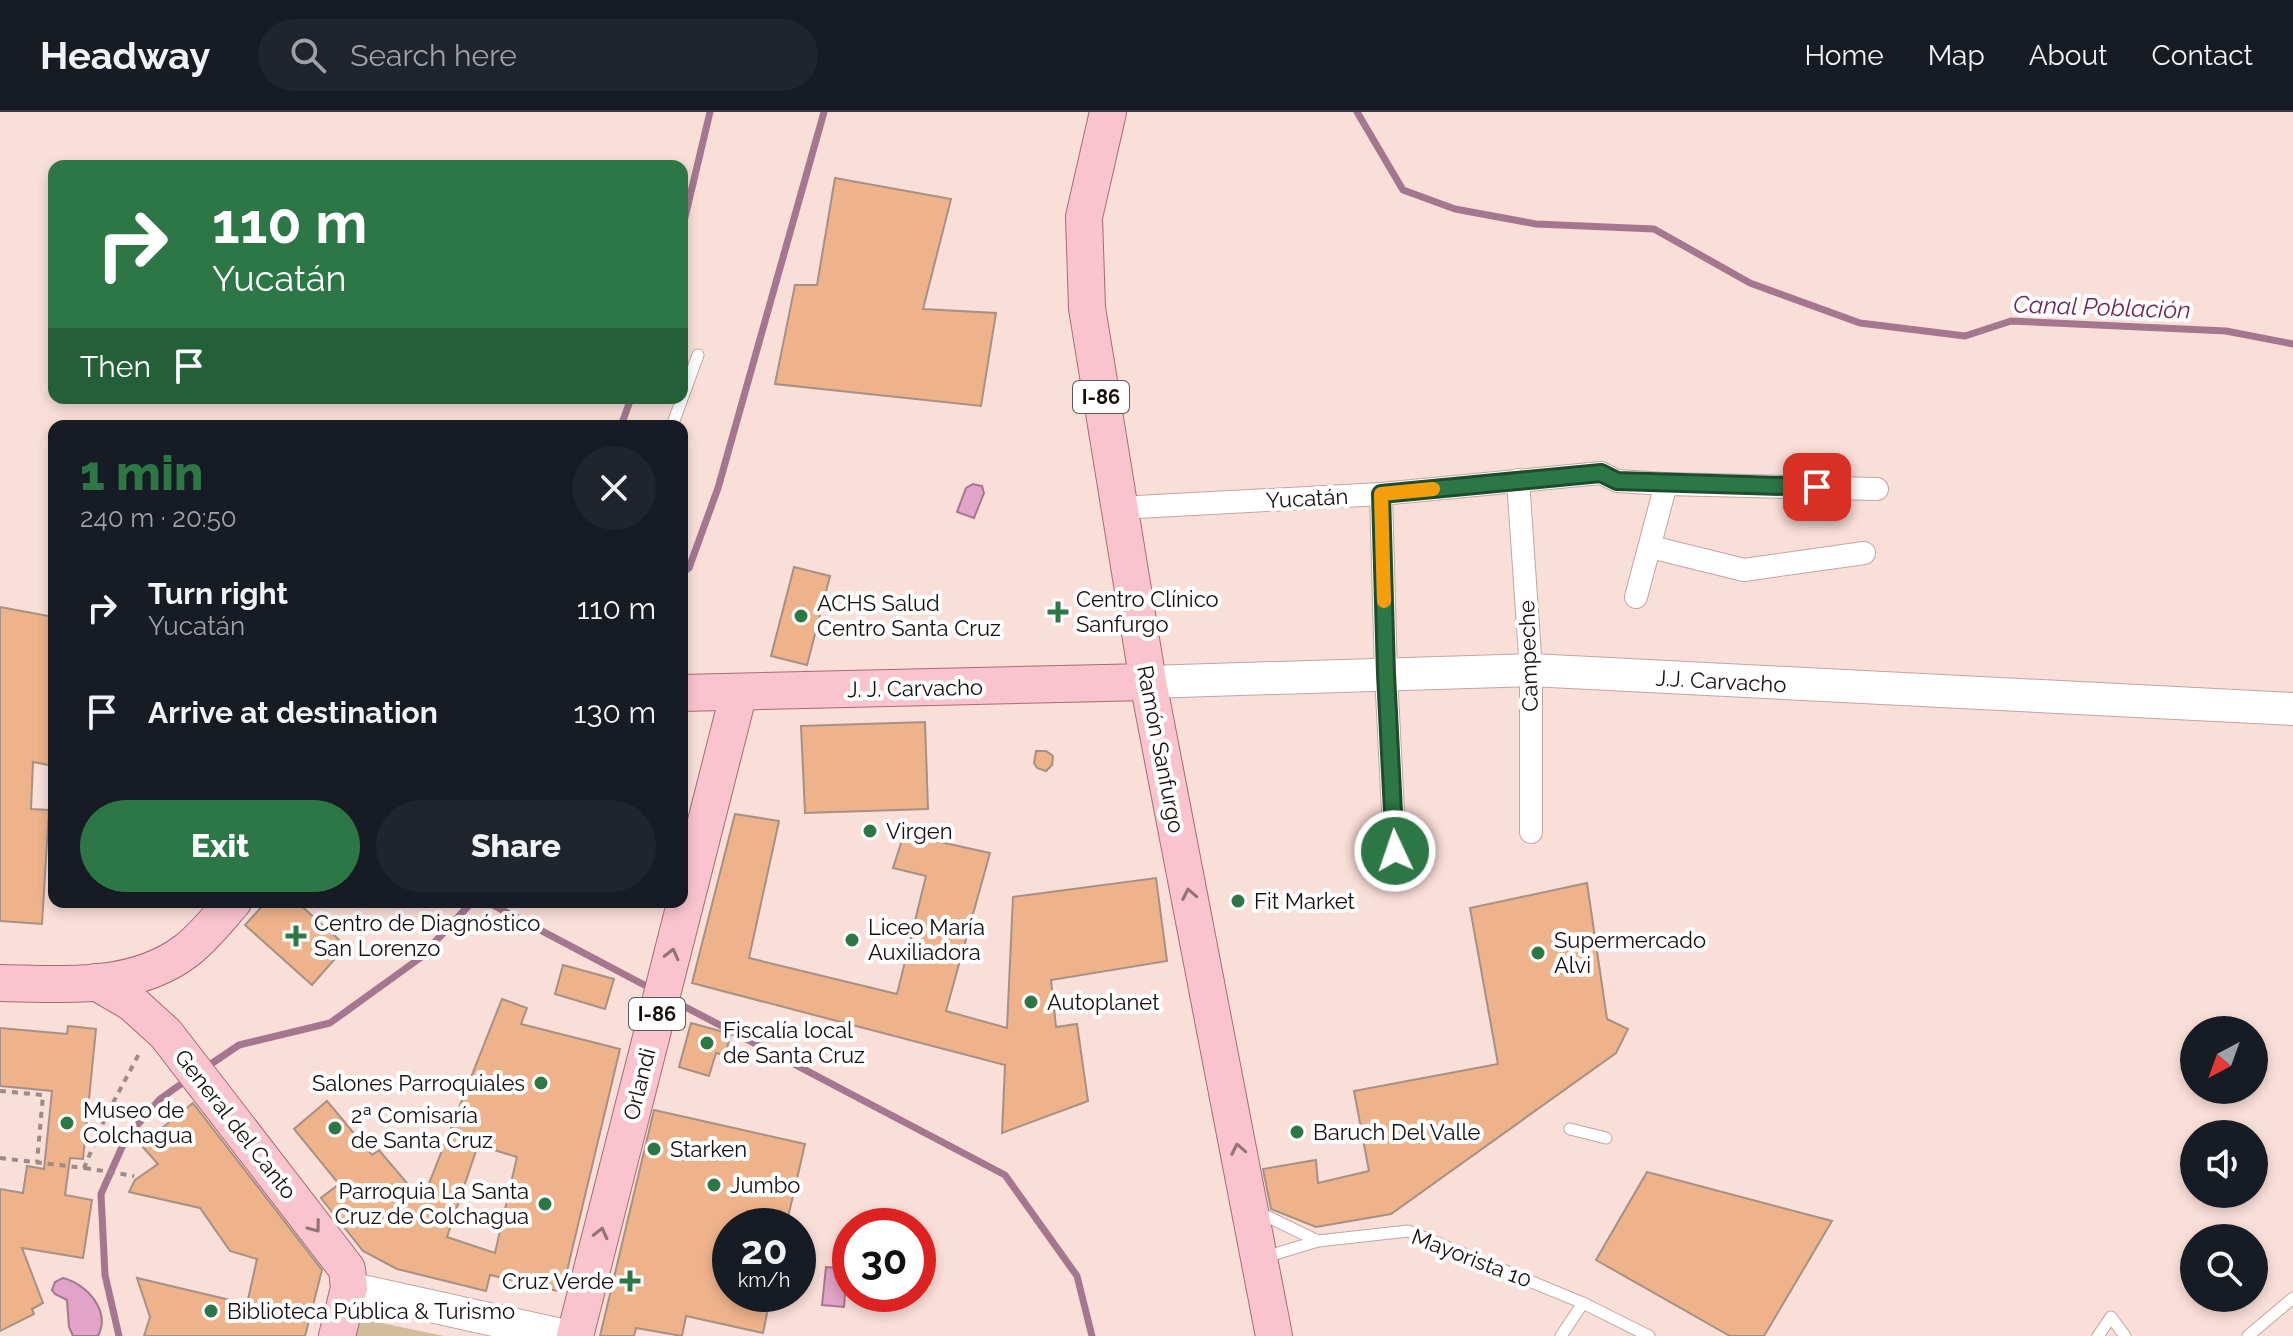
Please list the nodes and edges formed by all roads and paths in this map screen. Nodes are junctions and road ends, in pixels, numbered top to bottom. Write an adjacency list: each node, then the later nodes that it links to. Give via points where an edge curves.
1 (1108, 112): 8 (main road, Ramón Sanfurgo / I-86, via 1084,217 1087,308)
2 (698, 355): 3 (lane)
3 (688, 382)
4 (1518, 480): 5 (street, Yucatán, via 1601,473 1617,481); 7 (street, Yucatán); 12 (street, Campeche)
5 (1666, 484): 6 (street, Yucatán); 9 (street)
6 (1877, 489)
7 (1381, 494): 8 (street, Yucatán); 13 (street)
8 (1118, 508): 14 (main road, Ramón Sanfurgo / I-86)
9 (1651, 547): 10 (street, via 1744,570); 11 (street)
10 (1864, 553)
11 (1636, 597)
12 (1531, 670): 13 (main road, J.J. Carvacho); 17 (main road, J.J. Carvacho); 18 (street, Campeche)
13 (1386, 674): 14 (main road, J.J. Carvacho); 19 (street)
14 (1148, 682): 15 (main road, J. J. Carvacho); 35 (main road, Ramón Sanfurgo, one-way to 14)
15 (739, 692): 16 (main road, J. J. Carvacho); 20 (main road, Orlandi / I-86, one-way to 15)
16 (688, 693)
17 (2293, 709)
18 (1531, 832)
19 (1395, 851)
20 (688, 892)
21 (228, 908): 23 (main road)
22 (684, 908): 43 (main road, Orlandi / I-86, one-way to 22)
23 (174, 959): 24 (main road, via 138,975); 26 (main road, via 157,1004)
24 (96, 982): 25 (main road); 26 (main road, General del Canto, via 121,994)
25 (0, 983)
26 (160, 1028): 33 (path, via 106,1116); 38 (main road, General del Canto, one-way to 38, via 347,1269)
27 (0, 1091): 31 (path, via 43,1095)
28 (1570, 1129): 29 (lane)
29 (1606, 1138)
30 (0, 1158): 31 (path); 32 (path)
31 (37, 1162): 33 (path)
32 (0, 1165)
33 (84, 1168): 34 (path)
34 (134, 1176)
35 (1250, 1209): 36 (lane); 37 (main road, Ramón Sanfurgo)
36 (1318, 1241): 37 (lane, Mayorista 10); 40 (lane, Mayorista 10, via 1408,1231)
37 (1260, 1259): 44 (main road, Ramón Sanfurgo)
38 (349, 1288): 41 (main road); 42 (main road)
39 (2293, 1298): 49 (lane)
40 (1583, 1303): 45 (lane); 46 (lane, Mayorista 10)
41 (337, 1336)
42 (566, 1336)
43 (575, 1336)
44 (1274, 1336)
45 (1561, 1336)
46 (1649, 1336)
47 (2098, 1336): 48 (lane, via 2111,1317)
48 (2125, 1336)
49 (2248, 1336)

